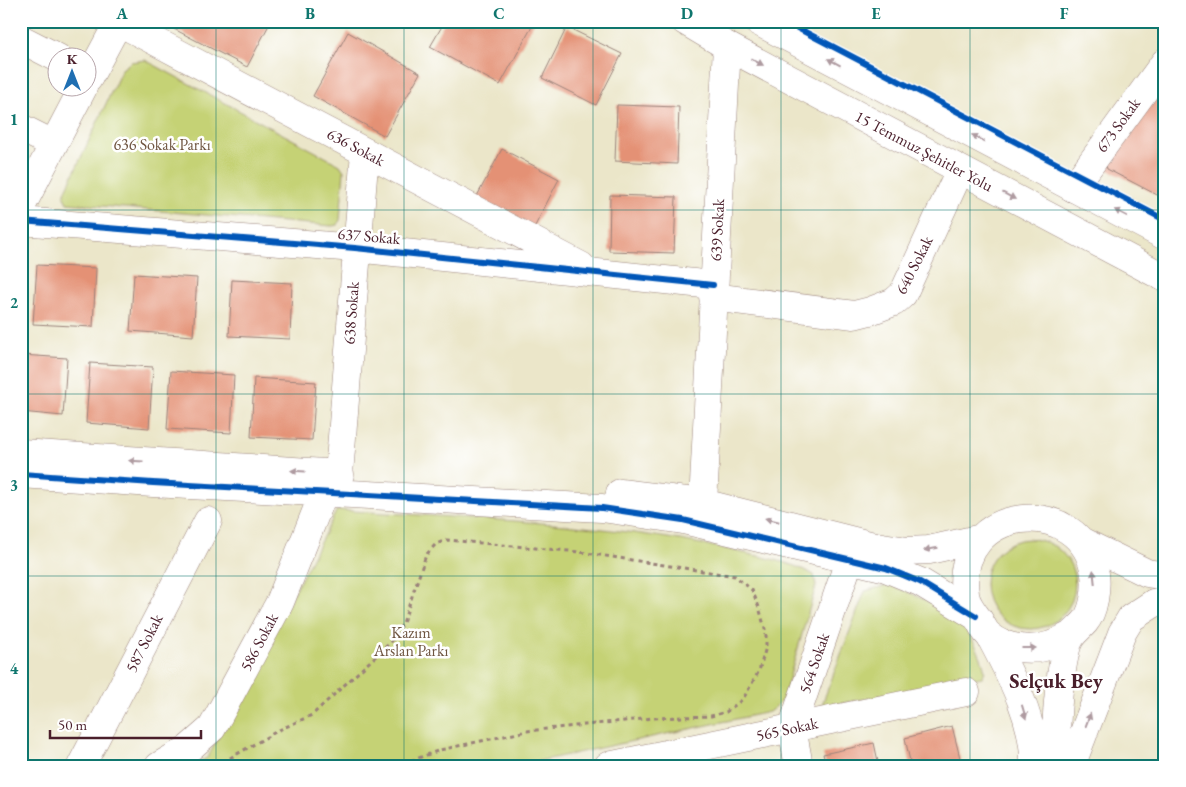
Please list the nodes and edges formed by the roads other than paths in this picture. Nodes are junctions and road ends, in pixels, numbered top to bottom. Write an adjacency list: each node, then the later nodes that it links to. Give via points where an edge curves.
1 (684, 21): 5 (street, 15 Temmuz Şehitler Yolu)
2 (757, 21): 14 (street, one-way to 2)
3 (119, 22): 7 (street); 12 (street, 636 Sokak)
4 (21, 39): 6 (street)
5 (727, 46): 13 (street, 15 Temmuz Şehitler Yolu, one-way to 13); 21 (street, 639 Sokak)
6 (48, 53)
7 (98, 59)
8 (1165, 62): 14 (street, 673 Sokak)
9 (77, 98): 11 (street)
10 (21, 128): 11 (street)
11 (53, 144): 15 (street)
12 (365, 152): 18 (street, 638 Sokak); 19 (street, 636 Sokak)
13 (960, 170): 20 (street, 15 Temmuz Şehitler Yolu, one-way to 20); 21 (street, 640 Sokak, via 903,294 894,302 870,311 840,315)
14 (1073, 188): 17 (street, one-way to 14)
15 (21, 207)
16 (21, 221): 18 (street, 637 Sokak)
17 (1165, 236)
18 (355, 248): 19 (street, 637 Sokak); 23 (street, 638 Sokak)
19 (594, 273): 21 (street, 637 Sokak)
20 (1165, 278)
21 (713, 291): 24 (street, 639 Sokak)
22 (24, 474): 23 (street, via 153,483)
23 (331, 483): 24 (street, via 617,493); 28 (street, via 602,508 683,520); 36 (street, 586 Sokak, via 280,602 212,728 188,749)
24 (703, 503): 26 (street, one-way to 24, via 907,552)
25 (208, 521): 35 (street, 587 Sokak)
26 (978, 539): 27 (street, via 1012,520 1033,518 1055,523); 31 (street, via 967,561 963,581 966,602)
27 (1081, 541): 29 (street, via 1147,573); 32 (street, one-way to 27, via 1094,597 1095,574)
28 (849, 561): 31 (street, via 886,568 920,582); 34 (street, 564 Sokak)
29 (1165, 576)
30 (1159, 602): 32 (street); 41 (street, one-way to 30, via 1122,633 1131,618)
31 (983, 626): 32 (street, one-way to 32, via 1008,645 1029,649 1051,645); 39 (street, one-way to 39, via 1015,682 1026,718)
32 (1078, 628): 40 (street, via 1059,686)
33 (966, 692): 34 (street, 565 Sokak)
34 (792, 728): 37 (street, 565 Sokak); 38 (street, 564 Sokak)
35 (81, 766)
36 (159, 766)
37 (608, 766)
38 (799, 766)
39 (1034, 766)
40 (1055, 766)
41 (1071, 766)

